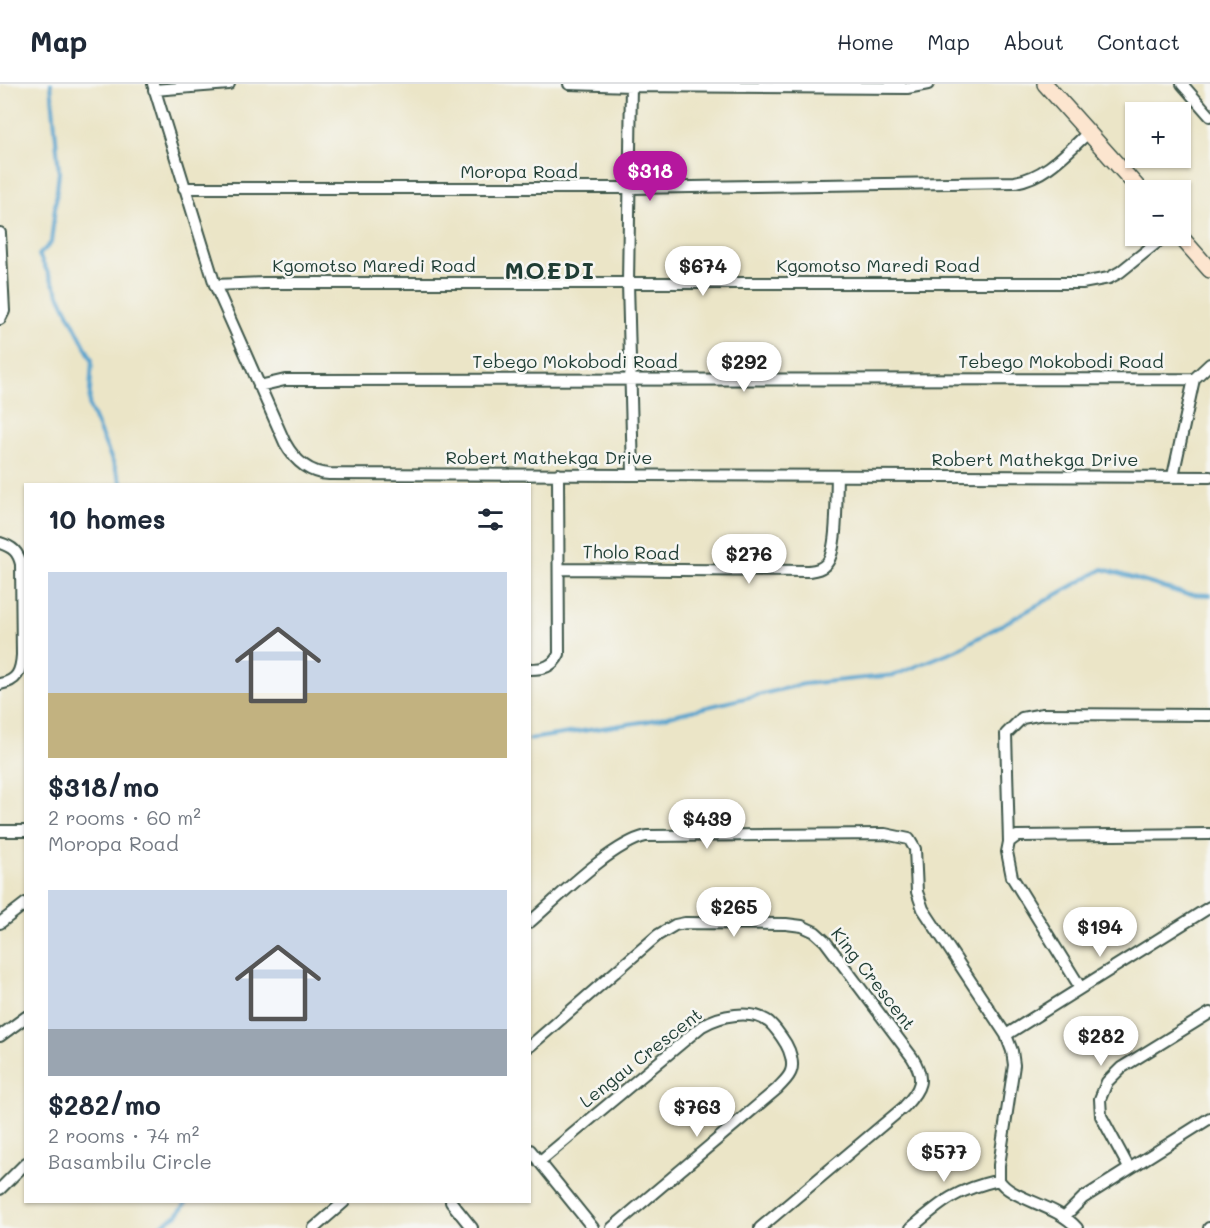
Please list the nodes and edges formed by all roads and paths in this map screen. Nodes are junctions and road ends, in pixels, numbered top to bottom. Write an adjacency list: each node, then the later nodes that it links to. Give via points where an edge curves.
1 (229, 84): 9 (street)
2 (569, 84): 6 (street)
3 (928, 84): 8 (street, via 907,88)
4 (1045, 84): 11 (street)
5 (1182, 84): 10 (street)
6 (631, 85): 7 (street); 14 (street)
7 (725, 85): 8 (street)
8 (825, 85)
9 (154, 87): 13 (street, Robert Mathekga Drive)
10 (1210, 116)
11 (1089, 132): 12 (street); 14 (street, Moropa Road, via 1039,175 1015,182)
12 (1131, 180)
13 (184, 188): 14 (street, Moropa Road); 20 (street, Robert Mathekga Drive)
14 (629, 188): 19 (street)
15 (0, 233): 21 (street, via 4,311)
16 (1152, 246): 19 (street, Kgomotso Maredi Road, via 1109,278 1082,283)
17 (1189, 246): 18 (street)
18 (1210, 270)
19 (628, 283): 20 (street, Kgomotso Maredi Road); 23 (street)
20 (216, 285): 25 (street, Robert Mathekga Drive)
21 (0, 319)
22 (1210, 364): 24 (street)
23 (631, 378): 24 (street, Tebego Mokobodi Road); 25 (street, Tebego Mokobodi Road, via 297,380); 26 (street)
24 (1194, 379): 28 (street)
25 (259, 386): 31 (street, Robert Mathekga Drive, via 289,450 314,471)
26 (633, 473): 27 (street, Robert Mathekga Drive); 29 (street, Robert Mathekga Drive)
27 (558, 474): 31 (street, Robert Mathekga Drive); 33 (street)
28 (1173, 476): 29 (street, Robert Mathekga Drive); 30 (street, Robert Mathekga Drive)
29 (837, 477): 33 (street, Tholo Road, via 833,551 819,569)
30 (1210, 477)
31 (463, 479)
32 (0, 543): 35 (street, via 14,549 21,564 22,669 12,680)
33 (560, 569): 34 (street, via 559,654 548,667)
34 (531, 669)
35 (0, 684)
36 (1210, 715): 40 (street, via 1043,714 1022,718 1006,734)
37 (0, 831): 38 (street)
38 (24, 831)
39 (1210, 834): 40 (street, via 1017,836)
40 (1009, 842): 45 (street, via 1012,878)
41 (24, 905): 44 (street)
42 (1210, 908): 45 (street)
43 (531, 921): 48 (street, via 613,851 636,839 894,835 913,844 917,892 923,909)
44 (0, 923)
45 (1080, 987): 48 (street)
46 (1210, 1013): 55 (street, via 1121,1068 1107,1082 1100,1099 1101,1116)
47 (24, 1018): 49 (street)
48 (1005, 1035): 56 (street, via 1014,1065)
49 (0, 1036)
50 (531, 1045): 65 (street, King Crescent, via 658,935 675,925 786,924 815,932 912,1057 921,1076 920,1085 904,1107)
51 (1210, 1118): 55 (street)
52 (531, 1151): 53 (street)
53 (539, 1162): 63 (street); 64 (street, Lengau Crescent, via 702,1026 722,1017 748,1015 768,1021 789,1050 793,1067 790,1074)
54 (24, 1165): 57 (street)
55 (1129, 1168): 60 (street, via 1083,1198)
56 (999, 1180): 60 (street, via 1006,1189); 66 (street, via 952,1195)
57 (0, 1189)
58 (343, 1203): 61 (street)
59 (452, 1203): 62 (street)
60 (1065, 1216): 67 (street)
61 (314, 1228)
62 (472, 1228)
63 (593, 1228)
64 (612, 1228)
65 (759, 1228)
66 (911, 1228)
67 (1077, 1228)

